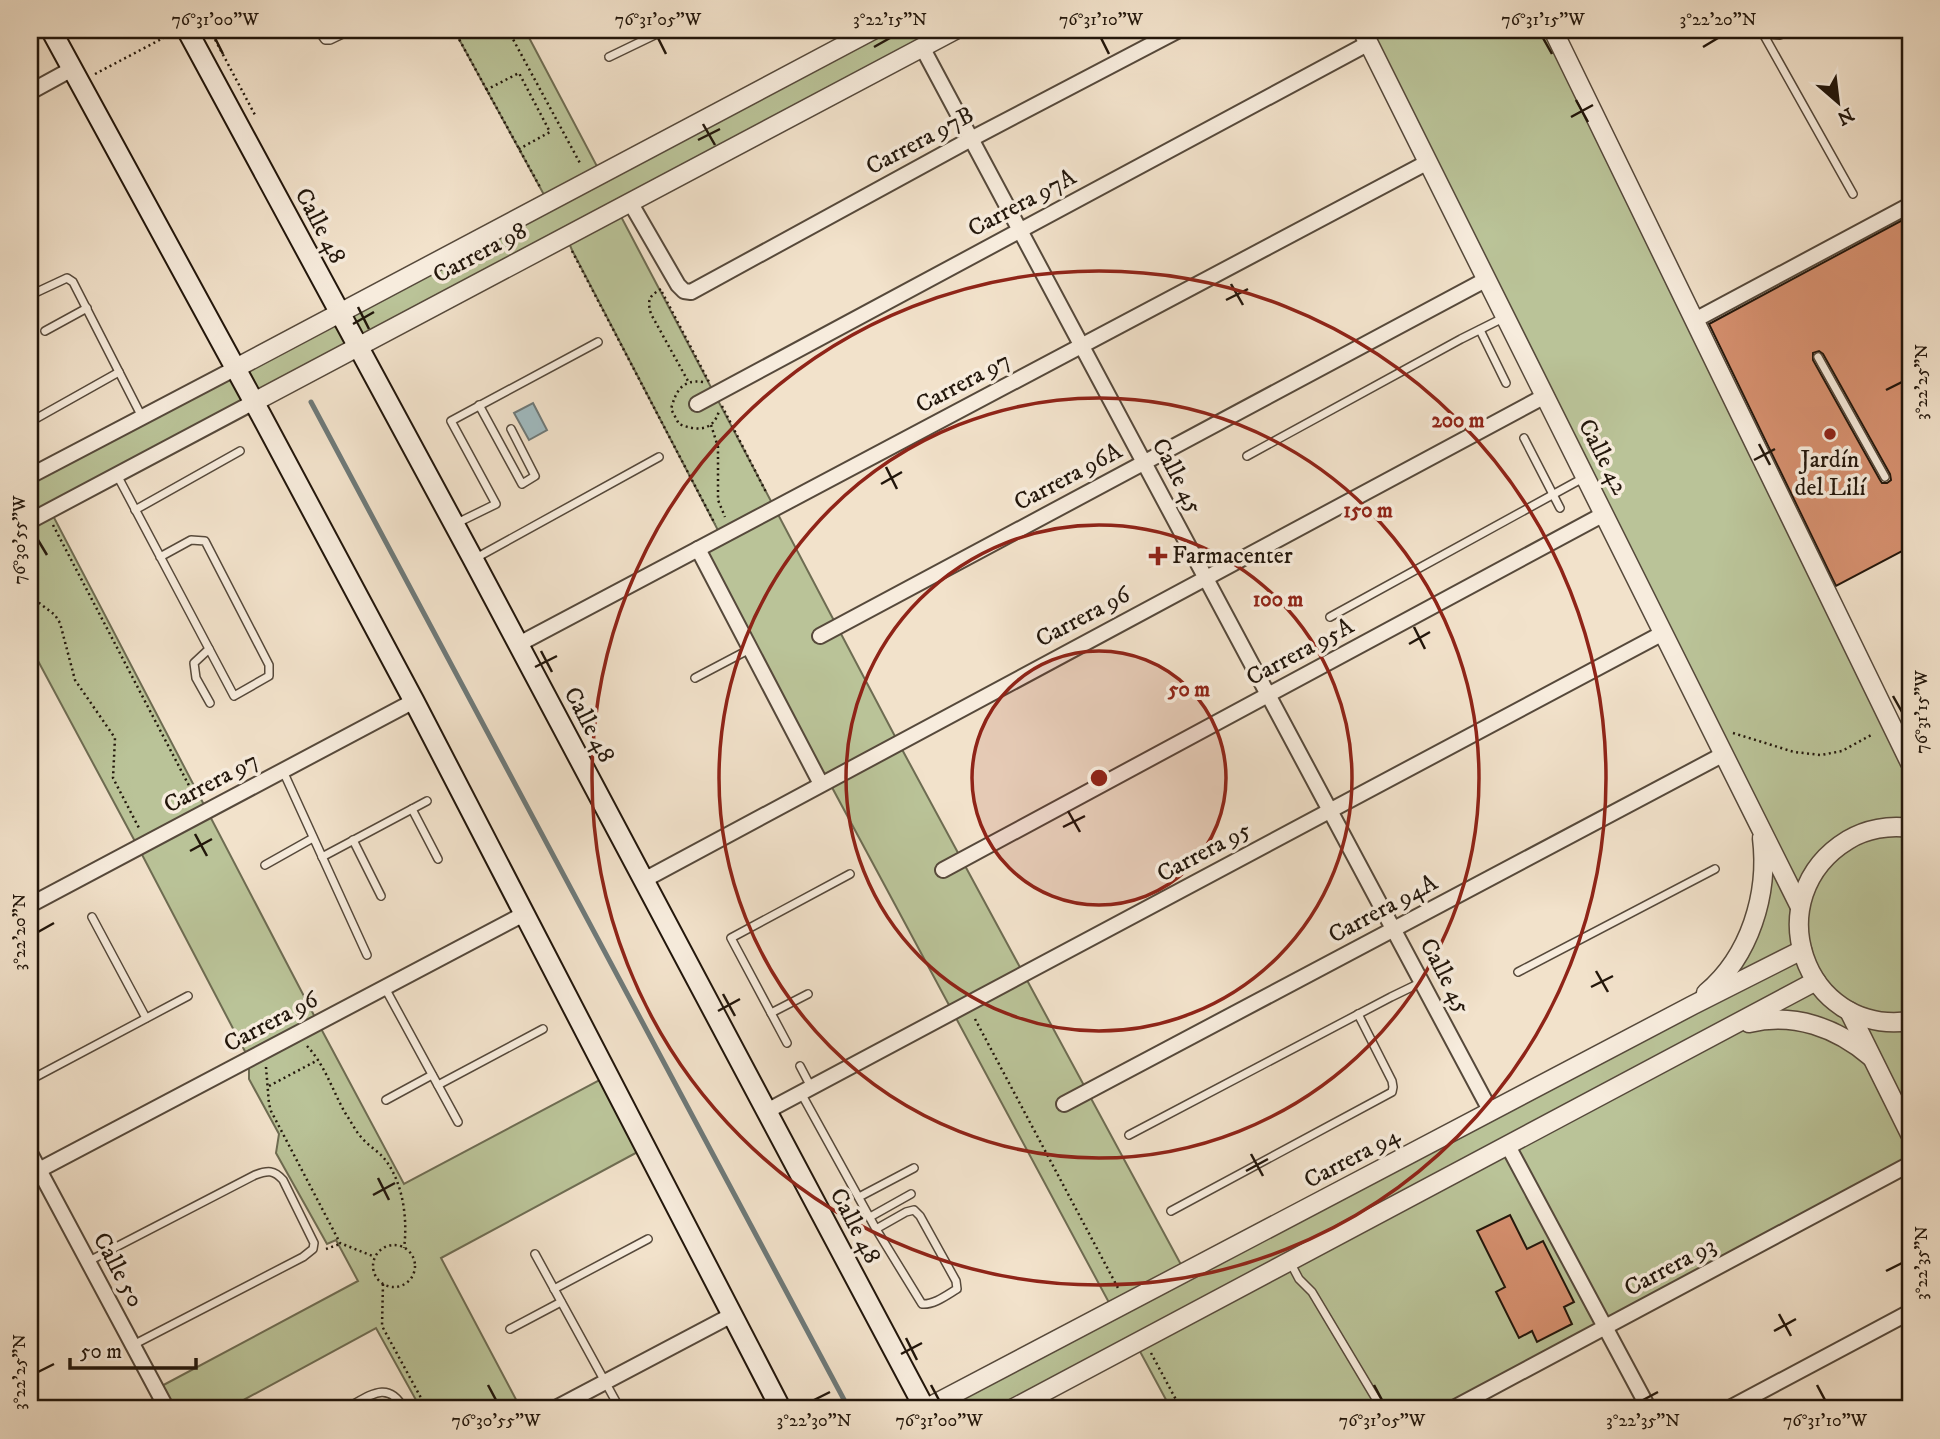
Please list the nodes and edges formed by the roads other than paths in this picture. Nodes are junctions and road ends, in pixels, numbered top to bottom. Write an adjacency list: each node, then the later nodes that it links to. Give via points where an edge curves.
1 (51, 30): 15 (main road)
2 (318, 30): 3 (lane, via 325,40)
3 (351, 30)
4 (665, 30): 14 (lane)
5 (873, 30): 26 (street, Carrera 98)
6 (955, 30): 13 (street, Carrera 98)
7 (1179, 30): 17 (street, Carrera 97B)
8 (1553, 30): 28 (street)
9 (1792, 30): 10 (lane, via 1780,36)
10 (1763, 32): 19 (lane)
11 (177, 33): 26 (main road, Calle 48)
12 (1366, 36): 18 (street, Calle 42); 22 (street, Carrera 97A)
13 (922, 47): 17 (street, Calle 45); 20 (street, Carrera 98)
14 (608, 57)
15 (75, 76): 16 (street); 35 (main road)
16 (30, 92)
17 (971, 139): 20 (street, Carrera 97B, via 691,292 678,285); 22 (street, Calle 45)
18 (1428, 162): 23 (street, Calle 42); 32 (street, Carrera 97)
19 (1853, 194)
20 (630, 202): 33 (street, Carrera 98)
21 (1910, 205): 28 (street)
22 (1020, 230): 32 (street, Calle 45); 40 (street, Carrera 97A)
23 (1486, 279): 27 (street, Calle 42); 49 (street, Carrera 96A)
24 (37, 292): 25 (lane, via 67,278)
25 (86, 308): 30 (lane); 36 (lane)
26 (339, 313): 33 (main road, Calle 48); 35 (street, Carrera 98)
27 (1505, 317): 29 (lane); 38 (street, Calle 42)
28 (1695, 320): 75 (street)
29 (1480, 330): 37 (lane); 47 (lane)
30 (45, 331)
31 (598, 342): 41 (lane)
32 (1082, 345): 49 (street, Calle 45); 60 (street, Carrera 97)
33 (357, 347): 39 (street, Carrera 98); 59 (main road, Calle 48)
34 (1818, 357): 53 (lane)
35 (236, 368): 39 (main road); 42 (street, Carrera 98)
36 (119, 372): 42 (lane); 43 (lane)
37 (1506, 383)
38 (1545, 396): 52 (street, Calle 42); 63 (street, Carrera 96)
39 (254, 402): 50 (street, Carrera 98); 72 (main road)
40 (697, 404)
41 (479, 405): 44 (lane, via 522,484 535,477); 59 (lane, via 451,421 496,504)
42 (142, 417): 51 (street, Carrera 98)
43 (30, 422)
44 (510, 429)
45 (1524, 438): 54 (lane)
46 (240, 451): 56 (lane)
47 (1247, 456)
48 (659, 457): 62 (lane)
49 (1144, 462): 63 (street, Calle 45); 66 (street, Carrera 96A)
50 (117, 475): 56 (lane); 58 (street, Carrera 98)
51 (30, 476)
52 (1585, 477): 54 (lane); 57 (street, Calle 42)
53 (1885, 477)
54 (1553, 494): 55 (lane); 64 (lane)
55 (1560, 508)
56 (135, 510): 61 (lane)
57 (1604, 514): 65 (street, Calle 42); 71 (street, Carrera 95A)
58 (30, 521)
59 (454, 524): 62 (main road, Calle 48)
60 (698, 549): 67 (street, Carrera 97); 69 (street)
61 (160, 557): 68 (lane); 68 (lane, via 191,540 205,541 269,665 268,676 234,696)
62 (473, 559): 67 (main road, Calle 48)
63 (1206, 578): 71 (street, Calle 45); 77 (street, Carrera 96)
64 (1331, 617)
65 (1663, 632): 74 (street, Calle 42); 80 (street, Carrera 95)
66 (820, 636)
67 (519, 644): 91 (main road, Calle 48)
68 (209, 649): 73 (lane, via 194,663 196,678)
69 (750, 649): 70 (lane); 77 (street)
70 (695, 678)
71 (1268, 695): 80 (street, Calle 45); 89 (street, Carrera 95A)
72 (414, 701): 76 (street, Carrera 97); 95 (main road)
73 (210, 703)
74 (1724, 754): 81 (street, Calle 42); 97 (street, Carrera 94A)
75 (1909, 758)
76 (283, 770): 83 (lane); 93 (street, Carrera 97)
77 (821, 784): 91 (street, Carrera 96)
78 (427, 801): 79 (lane)
79 (412, 809): 84 (lane); 86 (lane)
80 (1330, 810): 97 (street, Calle 45); 120 (street, Carrera 95)
81 (1756, 818): 94 (street, Calle 42); 106 (street, via 1764,863 1758,910 1740,953)
82 (1910, 828): 94 (street, via 1878,828 1836,848 1819,865)
83 (313, 838): 85 (lane); 87 (lane)
84 (353, 840): 85 (lane); 92 (lane)
85 (322, 857): 99 (lane)
86 (438, 859)
87 (265, 865)
88 (1715, 869): 100 (lane)
89 (943, 870)
90 (850, 874): 108 (lane, via 731,938)
91 (644, 880): 123 (main road, Calle 48)
92 (381, 896)
93 (30, 905)
94 (1800, 907): 98 (street)
95 (524, 914): 103 (street, Carrera 96); 145 (main road)
96 (92, 917): 110 (lane)
97 (1394, 929): 102 (street, Calle 45); 122 (street, Carrera 94A)
98 (1802, 950): 101 (street); 106 (street, Carrera 94)
99 (367, 956)
100 (1518, 972)
101 (1816, 981): 107 (street); 113 (street)
102 (1422, 982): 109 (lane); 124 (street, Calle 45)
103 (385, 988): 117 (lane); 132 (street, Carrera 96)
104 (808, 994): 108 (lane)
105 (188, 996): 110 (lane)
106 (1693, 1005): 124 (street, Carrera 94)
107 (1849, 1011): 111 (street, via 1872,1020); 115 (street)
108 (771, 1013): 114 (lane)
109 (1358, 1014): 127 (lane); 135 (lane, via 1392,1081 1392,1092)
110 (146, 1018): 118 (lane)
111 (1910, 1021)
112 (543, 1029): 119 (lane)
113 (1723, 1032): 115 (street, via 1765,1020 1810,1023 1843,1036); 128 (street)
114 (788, 1043)
115 (1871, 1057): 126 (street)
116 (800, 1066): 120 (lane)
117 (432, 1075): 119 (lane); 121 (lane)
118 (30, 1080)
119 (438, 1085): 125 (lane)
120 (806, 1090): 123 (street, Carrera 95); 134 (lane)
121 (386, 1100)
122 (1064, 1104)
123 (767, 1111): 156 (main road, Calle 48)
124 (1491, 1112): 156 (street, Carrera 94)
125 (458, 1122)
126 (1910, 1134)
127 (1129, 1135)
128 (1508, 1146): 141 (street); 146 (street)
129 (30, 1153): 132 (street, Calle 50)
130 (1910, 1164): 146 (street, Carrera 93)
131 (914, 1168): 134 (lane)
132 (39, 1170): 140 (street, Calle 50)
133 (911, 1194): 136 (lane)
134 (859, 1197): 136 (lane)
135 (1171, 1211)
136 (870, 1217): 137 (lane)
137 (876, 1229): 137 (lane, via 922,1304 957,1289 914,1210)
138 (648, 1239): 142 (lane)
139 (535, 1254): 142 (lane)
140 (88, 1262): 148 (street, Calle 50); 148 (lane, via 267,1170 283,1180 313,1249)
141 (1290, 1262): 157 (street); 158 (lane)
142 (554, 1290): 143 (lane)
143 (561, 1302): 147 (lane); 149 (lane)
144 (1910, 1312): 161 (street)
145 (732, 1315): 149 (street); 155 (main road)
146 (1605, 1327): 159 (street, Carrera 93); 160 (street)
147 (510, 1329)
148 (133, 1345): 150 (street, Calle 50)
149 (605, 1382): 153 (street); 154 (lane)
150 (167, 1409)
151 (345, 1409): 152 (lane, via 388,1392 397,1396)
152 (404, 1409)
153 (554, 1409)
154 (620, 1409)
155 (781, 1409)
156 (925, 1409)
157 (1012, 1409)
158 (1382, 1409)
159 (1452, 1409)
160 (1649, 1409)
161 (1728, 1409)

